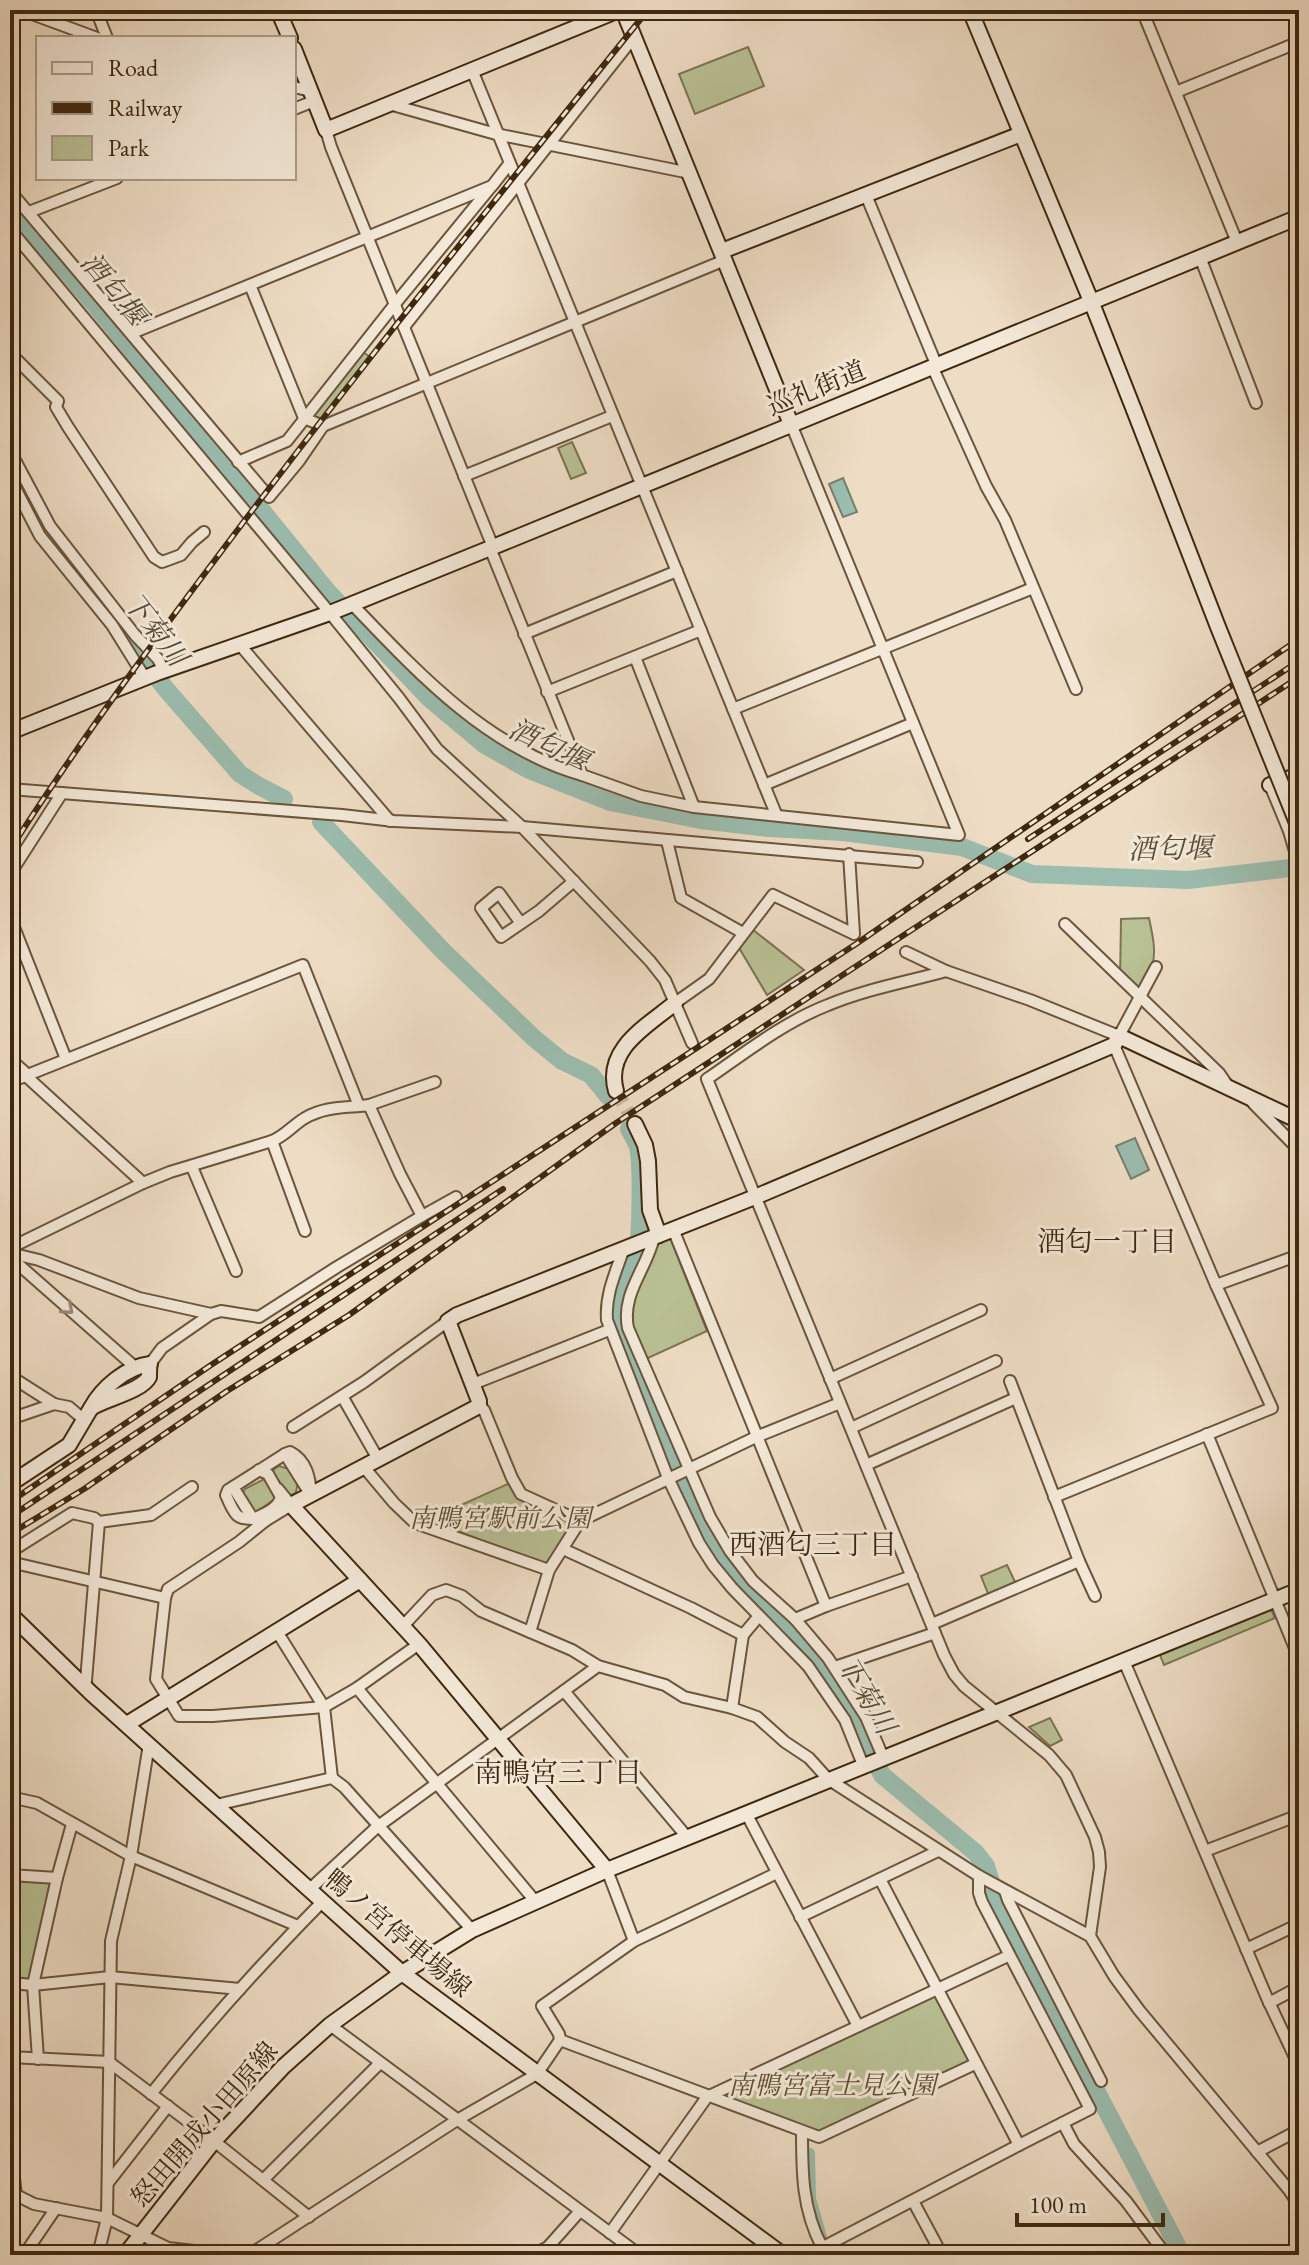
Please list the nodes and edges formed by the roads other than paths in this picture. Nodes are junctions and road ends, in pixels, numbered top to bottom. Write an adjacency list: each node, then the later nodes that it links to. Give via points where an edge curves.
1 (21, 10): 7 (street)
2 (96, 10): 8 (street)
3 (278, 10): 9 (street)
4 (621, 10): 10 (street); 13 (street)
5 (970, 10): 21 (street)
6 (1142, 10): 15 (street)
7 (92, 36)
8 (106, 36)
9 (289, 36)
10 (634, 37): 22 (street); 24 (street)
11 (1299, 42): 15 (street)
12 (296, 54): 16 (street)
13 (472, 70): 17 (street); 20 (street)
14 (296, 88): 16 (street)
15 (1176, 92): 34 (street)
16 (312, 96): 18 (street); 19 (street)
17 (389, 104): 19 (street); 20 (street)
18 (296, 108)
19 (326, 130): 33 (street)
20 (496, 134): 22 (street); 23 (street)
21 (1021, 134): 29 (street); 38 (street)
22 (548, 144): 24 (street); 26 (street)
23 (509, 164): 26 (street); 27 (street)
24 (690, 173): 35 (street)
25 (112, 180): 30 (street)
26 (517, 184): 40 (street); 41 (street)
27 (492, 186): 33 (street); 39 (street)
28 (10, 191): 30 (street)
29 (866, 195): 35 (street); 44 (street)
30 (29, 212): 42 (street)
31 (1299, 217): 34 (street, 巡礼街道)
32 (10, 229): 61 (street)
33 (367, 237): 37 (street); 39 (street)
34 (1237, 242): 36 (street, 巡礼街道)
35 (724, 256): 40 (street); 49 (street)
36 (1200, 257): 38 (street, 巡礼街道); 46 (street)
37 (250, 285): 42 (street); 48 (street)
38 (1091, 301): 44 (street, 巡礼街道); 83 (street, bridge)
39 (395, 304): 41 (street); 48 (street)
40 (574, 323): 45 (street); 47 (street)
41 (404, 327): 45 (street)
42 (132, 333): 52 (street)
43 (10, 353): 56 (street, via 58,401 56,407 68,427 154,557 162,562 181,555)
44 (934, 365): 49 (street, 巡礼街道); 59 (street)
45 (427, 384): 50 (street); 53 (street)
46 (1256, 403)
47 (612, 416): 53 (street); 55 (street)
48 (304, 418): 50 (street); 52 (street, via 287,441)
49 (791, 424): 55 (street, 巡礼街道); 65 (street)
50 (323, 426): 52 (street, via 269,497)
51 (10, 456): 67 (street, via 50,526 158,659)
52 (238, 462)
53 (464, 476): 57 (street)
54 (10, 478): 67 (street, via 40,536)
55 (641, 487): 57 (street, 巡礼街道); 58 (street)
56 (204, 532)
57 (492, 548): 60 (street, 巡礼街道); 63 (street)
58 (677, 571): 62 (street); 63 (street)
59 (1033, 588): 65 (street); 68 (street)
60 (352, 604): 61 (street, 巡礼街道); 73 (street, via 420,674 488,731 559,769)
61 (330, 613): 64 (street); 82 (street, via 437,749)
62 (701, 630): 66 (street); 70 (street)
63 (524, 634): 69 (street)
64 (240, 645): 67 (street); 81 (street)
65 (883, 649): 70 (street); 71 (street)
66 (635, 657): 69 (street); 79 (street)
67 (154, 675): 72 (street)
68 (1076, 689)
69 (547, 692): 73 (street)
70 (733, 709): 74 (street)
71 (913, 723): 74 (street); 80 (street, via 959,835)
72 (10, 732)
73 (582, 775): 79 (street)
74 (764, 785): 80 (street)
75 (1270, 785): 78 (street, via 1293,777); 87 (street)
76 (10, 789): 77 (street)
77 (62, 793): 81 (street); 88 (street)
78 (1299, 793)
79 (694, 807): 80 (street)
80 (776, 814)
81 (390, 821): 82 (street)
82 (522, 827): 84 (street); 89 (street)
83 (1299, 828)
84 (667, 841): 85 (street); 93 (street, via 681,898)
85 (849, 854): 86 (street); 93 (street, via 854,934 773,895)
86 (917, 862)
87 (1299, 865)
88 (10, 874)
89 (574, 881): 91 (street); 98 (street, via 650,961)
90 (10, 917): 102 (street)
91 (520, 922)
92 (1065, 924): 97 (street)
93 (743, 933): 98 (street, via 709,979)
94 (906, 952): 96 (street)
95 (1156, 967): 97 (street)
96 (946, 971): 99 (street, via 1030,1000); 117 (street, via 826,1005 707,1079)
97 (1140, 996): 99 (street); 106 (street)
98 (675, 1003): 100 (street); 107 (street, via 623,1048 612,1077)
99 (1116, 1041): 106 (street); 117 (street); 125 (street)
100 (692, 1043)
101 (10, 1059): 103 (street)
102 (66, 1059): 103 (street); 109 (street, via 303,965)
103 (27, 1075): 104 (street); 115 (street)
104 (10, 1082)
105 (435, 1082): 109 (street)
106 (1230, 1090): 108 (street)
107 (616, 1091)
108 (1249, 1098): 110 (street); 113 (street)
109 (364, 1105): 112 (street, via 320,1111); 118 (street)
110 (1299, 1121)
111 (635, 1124): 120 (street, via 645,1145 650,1210)
112 (272, 1141): 114 (street); 119 (street)
113 (1299, 1150)
114 (192, 1167): 115 (street); 124 (street)
115 (143, 1183): 122 (street)
116 (456, 1197): 118 (street)
117 (755, 1197): 120 (street); 133 (street)
118 (422, 1216): 127 (street, via 259,1317)
119 (305, 1231)
120 (658, 1235): 121 (street); 146 (street); 150 (street, via 633,1284 628,1328)
121 (626, 1247): 128 (street); 129 (street, via 608,1292)
122 (10, 1253): 127 (street, via 139,1298); 131 (street, one-way to 131)
123 (1299, 1255): 125 (street)
124 (236, 1271)
125 (1216, 1285): 145 (street, via 1272,1408)
126 (981, 1310): 133 (street)
127 (211, 1314): 131 (street)
128 (448, 1321): 135 (street); 136 (street)
129 (609, 1330): 135 (street); 152 (street)
130 (996, 1361): 144 (street)
131 (143, 1366): 141 (street, via 105,1388)
132 (10, 1376): 139 (street)
133 (830, 1379): 138 (street)
134 (1010, 1381): 137 (street)
135 (473, 1384): 140 (street)
136 (342, 1396): 143 (street); 147 (street)
137 (1016, 1398): 148 (street); 158 (street)
138 (840, 1403): 144 (street); 146 (street)
139 (54, 1404): 141 (street); 142 (street)
140 (479, 1406): 147 (street); 162 (street, via 521,1494)
141 (87, 1414): 153 (street, via 69,1445)
142 (10, 1419)
143 (293, 1427)
144 (851, 1428): 148 (street)
145 (1207, 1434): 158 (street); 176 (street)
146 (756, 1437): 150 (street); 177 (street)
147 (378, 1459): 149 (street)
148 (866, 1465): 170 (street)
149 (363, 1466): 157 (street); 169 (street, via 415,1523)
150 (690, 1468): 152 (street); 179 (street, via 730,1551 753,1581)
151 (259, 1470): 155 (street); 156 (street); 157 (street, via 285,1454)
152 (668, 1478): 162 (street); 178 (street, via 713,1565)
153 (10, 1484)
154 (192, 1487): 163 (street, via 151,1515)
155 (233, 1487): 160 (street, via 226,1495); 161 (street)
156 (278, 1489): 159 (street); 161 (street, via 280,1502)
157 (311, 1495): 159 (street)
158 (1054, 1497): 167 (street)
159 (291, 1505): 161 (street); 171 (street)
160 (238, 1517): 161 (street); 164 (street)
161 (259, 1520): 164 (street)
162 (580, 1521): 165 (street)
163 (99, 1522): 166 (street, via 72,1513); 172 (street)
164 (239, 1542): 175 (street, via 168,1589)
165 (563, 1549): 169 (street); 185 (street)
166 (10, 1552)
167 (1079, 1561): 174 (street); 182 (street)
168 (10, 1562): 172 (street)
169 (549, 1570): 184 (street)
170 (912, 1576): 177 (street); 182 (street)
171 (360, 1580): 181 (street); 183 (street)
172 (95, 1582): 175 (street); 191 (street)
173 (1299, 1590): 176 (street, 怒田開成小田原線)
174 (1095, 1596)
175 (165, 1598): 194 (street, via 156,1679)
176 (1275, 1599): 187 (street); 188 (street, 怒田開成小田原線)
177 (826, 1606): 179 (street)
178 (759, 1616): 185 (street); 202 (street, via 808,1666 845,1720)
179 (795, 1619): 190 (street)
180 (13, 1623): 191 (street, 鴨ノ宮停車場線)
181 (403, 1626): 184 (street, via 432,1595 446,1590); 186 (street)
182 (934, 1628): 190 (street); 197 (street, via 954,1674)
183 (276, 1630): 194 (street); 195 (street)
184 (530, 1632): 189 (street)
185 (743, 1635): 196 (street)
186 (419, 1644): 192 (street); 199 (street)
187 (1299, 1658)
188 (1124, 1661): 197 (street, 怒田開成小田原線); 214 (street)
189 (598, 1666): 193 (street); 196 (street)
190 (835, 1667): 201 (street, via 866,1717)
191 (82, 1684): 198 (street, 鴨ノ宮停車場線)
192 (357, 1688): 195 (street); 205 (street)
193 (564, 1691): 199 (street); 212 (street)
194 (168, 1697): 195 (street, via 179,1716); 198 (street)
195 (324, 1707): 203 (street)
196 (732, 1708): 204 (street, via 757,1717)
197 (996, 1713): 201 (street, 怒田開成小田原線); 230 (street, via 1066,1775 1095,1837 1100,1867)
198 (127, 1724): 200 (street, 鴨ノ宮停車場線)
199 (500, 1738): 205 (street); 216 (street)
200 (149, 1744): 207 (street, 鴨ノ宮停車場線); 215 (street)
201 (882, 1757): 202 (street, 怒田開成小田原線)
202 (865, 1764): 204 (street, 怒田開成小田原線)
203 (332, 1778): 207 (street); 211 (street)
204 (828, 1779): 208 (street, 怒田開成小田原線); 213 (street)
205 (435, 1783): 211 (street); 225 (street)
206 (10, 1797): 210 (street, via 37,1803)
207 (216, 1805): 222 (street, 鴨ノ宮停車場線)
208 (746, 1813): 212 (street, 怒田開成小田原線); 217 (street)
209 (1299, 1815): 214 (street)
210 (72, 1824): 215 (street); 220 (street)
211 (377, 1827): 222 (street); 229 (street)
212 (687, 1837): 216 (street, 怒田開成小田原線)
213 (938, 1851): 219 (street); 221 (street)
214 (1205, 1851): 232 (street)
215 (131, 1856): 228 (street); 235 (street, via 111,1941)
216 (607, 1870): 225 (street, 怒田開成小田原線); 231 (street)
217 (777, 1873): 226 (street); 231 (street)
218 (10, 1875): 220 (street)
219 (979, 1876): 223 (street); 233 (street, via 982,1902)
220 (57, 1878): 237 (street)
221 (880, 1879): 226 (street); 240 (street)
222 (310, 1889): 224 (street, 鴨ノ宮停車場線)
223 (1005, 1891): 230 (street); 252 (street)
224 (323, 1901): 228 (street); 234 (street, 鴨ノ宮停車場線)
225 (535, 1901): 229 (street, 怒田開成小田原線)
226 (800, 1917): 243 (street)
227 (1299, 1924): 232 (street)
228 (298, 1926): 239 (street)
229 (472, 1930): 234 (street, 怒田開成小田原線)
230 (1090, 1936): 262 (street, via 1139,2010)
231 (634, 1941): 244 (street, via 542,2006)
232 (1246, 1949): 241 (street)
233 (1008, 1956): 240 (street); 257 (street, via 1090,2109)
234 (402, 1973): 242 (street, 怒田開成小田原線); 251 (street, 鴨ノ宮停車場線)
235 (110, 1977): 237 (street); 239 (street); 247 (street)
236 (10, 1983): 237 (street)
237 (33, 1985): 246 (street)
238 (1299, 1987): 241 (street)
239 (240, 1989): 253 (street)
240 (938, 1989): 243 (street); 249 (street)
241 (1269, 2003): 250 (street)
242 (330, 2025): 248 (street); 260 (street, 怒田開成小田原線)
243 (858, 2026): 254 (street)
244 (560, 2040): 251 (street); 254 (street)
245 (11, 2057): 246 (street); 266 (street)
246 (38, 2059): 247 (street)
247 (109, 2062): 253 (street); 265 (street)
248 (380, 2063): 256 (street); 264 (street)
249 (975, 2064): 259 (street, via 819,2137); 261 (street)
250 (1299, 2066)
251 (537, 2074): 256 (street); 263 (street, 鴨ノ宮停車場線)
252 (1101, 2081)
253 (151, 2094): 255 (street)
254 (707, 2097): 259 (street); 263 (street)
255 (168, 2106): 260 (street); 265 (street)
256 (457, 2120): 270 (street); 271 (street)
257 (1063, 2123): 261 (street); 286 (street, via 1074,2144)
258 (1299, 2130): 262 (street)
259 (802, 2131): 275 (street, via 805,2202)
260 (214, 2141): 264 (street); 274 (street, 怒田開成小田原線)
261 (1019, 2145): 267 (street)
262 (1257, 2152): 268 (street)
263 (659, 2164): 273 (street); 283 (street, 鴨ノ宮停車場線)
264 (263, 2180): 271 (street)
265 (108, 2183): 272 (street)
266 (13, 2193): 269 (street)
267 (913, 2201): 275 (street); 285 (street)
268 (1299, 2205)
269 (56, 2208): 272 (street); 276 (street)
270 (580, 2211): 273 (street); 281 (street, via 548,2247)
271 (309, 2217): 280 (street)
272 (107, 2218): 274 (street); 277 (street)
273 (610, 2233): 282 (street)
274 (140, 2235): 278 (street, 怒田開成小田原線); 279 (street, via 168,2248)
275 (822, 2247): 284 (street)
276 (24, 2255)
277 (98, 2255)
278 (125, 2255)
279 (230, 2255)
280 (249, 2255)
281 (533, 2255)
282 (640, 2255)
283 (783, 2255)
284 (808, 2255)
285 (942, 2255)
286 (1166, 2255)

